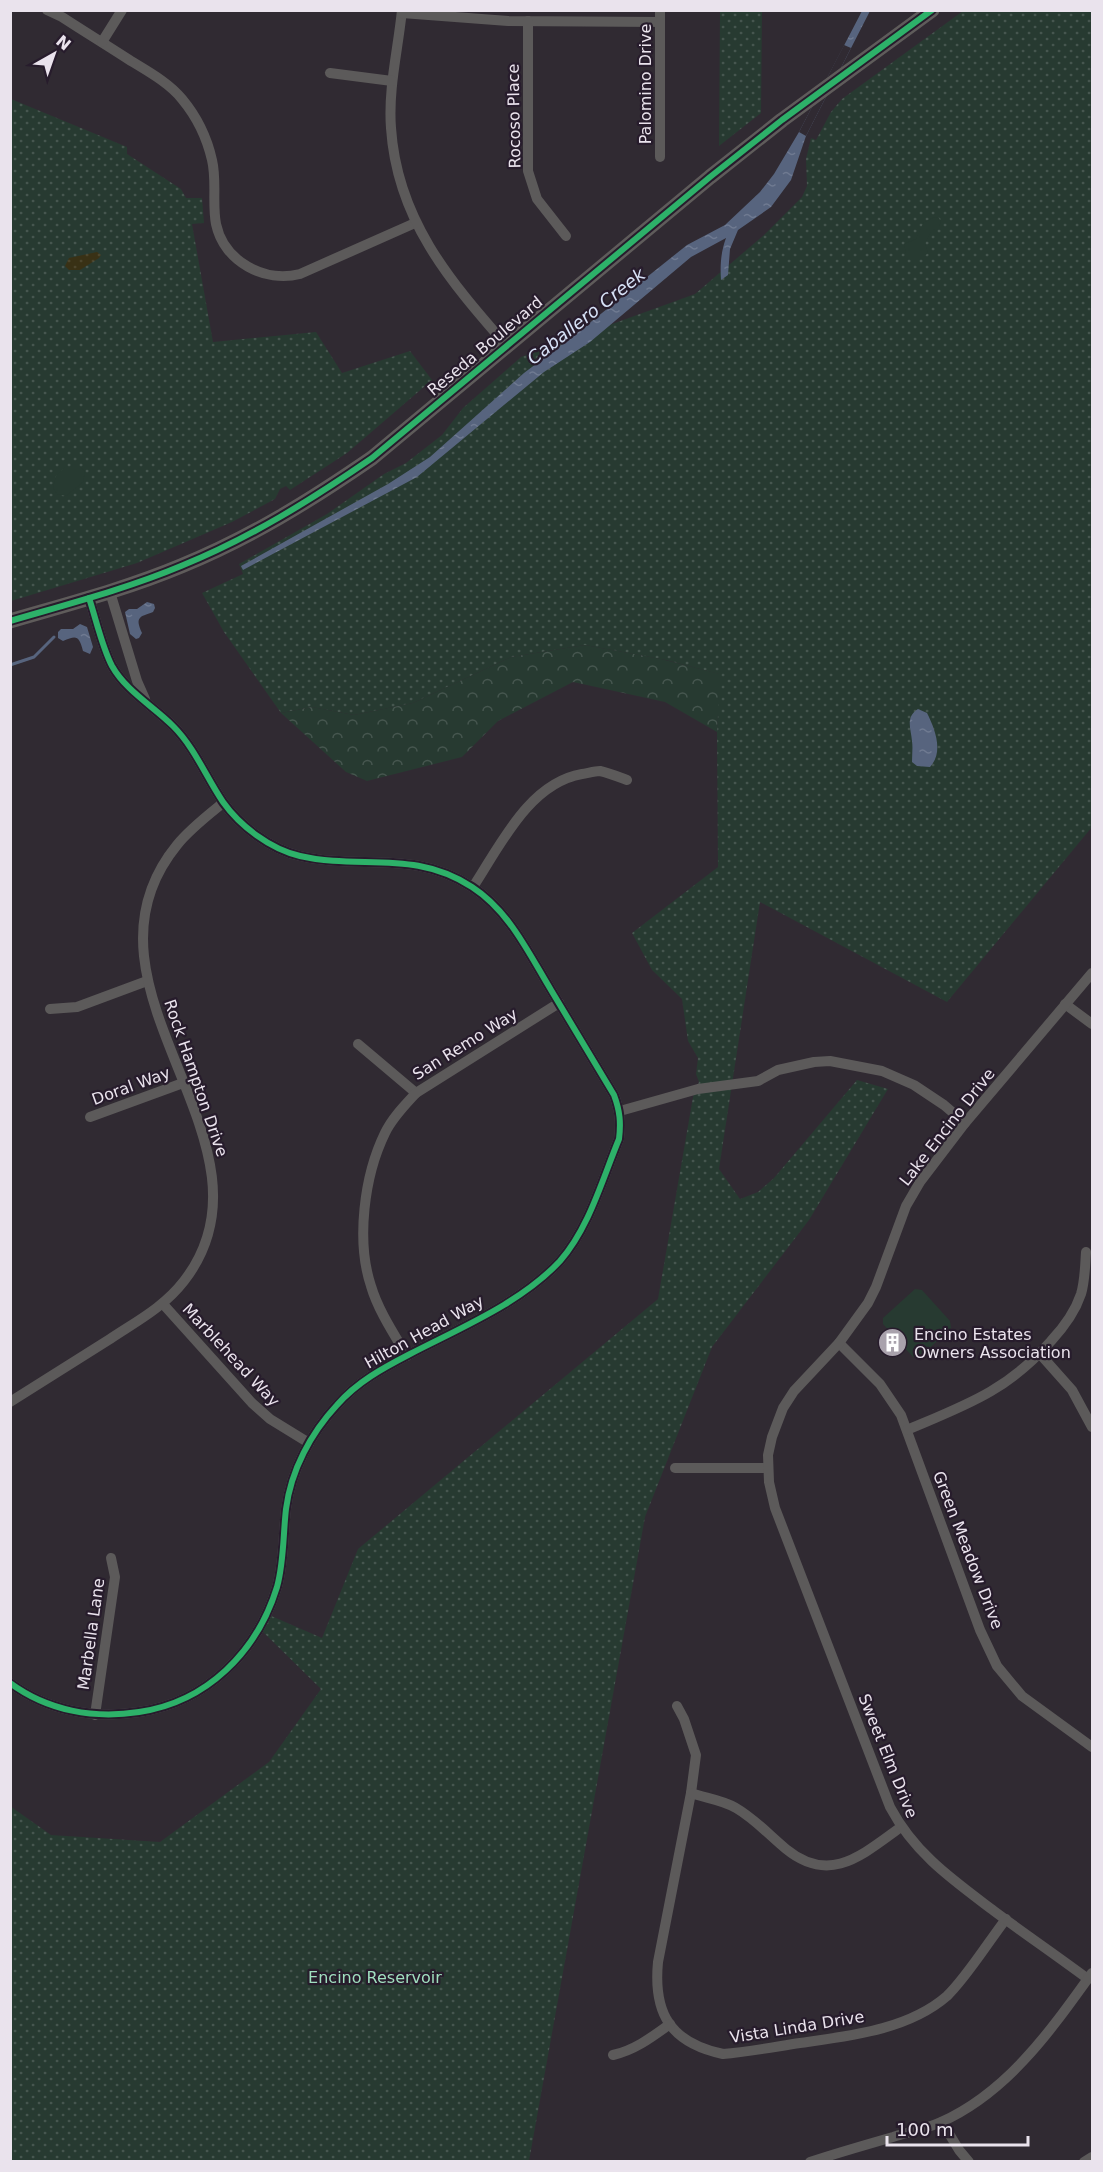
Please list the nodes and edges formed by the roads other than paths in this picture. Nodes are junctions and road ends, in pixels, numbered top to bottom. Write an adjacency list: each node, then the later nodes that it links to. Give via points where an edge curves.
1 (47, 10): 8 (street)
2 (122, 10): 8 (street)
3 (660, 10): 7 (street, Palomino Drive)
4 (932, 10): 14 (main road, Reseda Boulevard, via 710,177)
5 (402, 12): 6 (street); 10 (street)
6 (528, 21): 7 (street); 13 (street, Rocoso Place, via 528,171 537,199)
7 (660, 22): 11 (street, Palomino Drive)
8 (102, 42): 12 (street, via 160,79 196,117 213,162 216,224 233,255 251,269 286,278)
9 (330, 73): 10 (street)
10 (392, 81): 12 (street, via 391,129 401,187)
11 (660, 157)
12 (415, 223): 14 (street, via 450,278)
13 (566, 236)
14 (506, 345): 15 (main road, Reseda Boulevard, via 372,458 281,518 180,567)
15 (110, 592): 16 (main road, Reseda Boulevard); 18 (street)
16 (89, 598): 17 (main road, Reseda Boulevard); 18 (street, Hilton Head Way, via 111,666 127,688)
17 (10, 621)
18 (145, 700): 20 (street, Hilton Head Way, via 175,728 198,758)
19 (627, 780): 21 (street, via 599,771 555,783 534,798 520,815)
20 (223, 803): 21 (street, Hilton Head Way, via 258,836 297,855 431,867); 23 (street, Rock Hampton Drive, via 192,828 158,874 144,920 142,951)
21 (473, 887): 24 (street, Hilton Head Way, via 504,914)
22 (1092, 973): 25 (street, Lake Encino Drive)
23 (147, 981): 26 (street, via 76,1007); 29 (street, Rock Hampton Drive)
24 (559, 1003): 30 (street, San Remo Way); 31 (street, Hilton Head Way)
25 (1065, 1004): 27 (street); 33 (street, Lake Encino Drive)
26 (50, 1009)
27 (1092, 1024)
28 (358, 1044): 30 (street)
29 (183, 1083): 32 (street, Doral Way); 35 (street, Rock Hampton Drive, via 211,1161 214,1206 201,1253 185,1280)
30 (416, 1093): 38 (street, San Remo Way, via 385,1132 370,1180 362,1230 372,1290)
31 (620, 1111): 33 (street, via 698,1089 758,1081 777,1070 814,1062 846,1063 882,1071 914,1085); 38 (street, Hilton Head Way, via 619,1139 586,1219 560,1260 518,1296)
32 (90, 1117)
33 (965, 1124): 36 (street, Lake Encino Drive, via 906,1206 872,1295)
34 (1086, 1252): 37 (street, via 1076,1305)
35 (163, 1304): 39 (street, Rock Hampton Drive); 42 (street, Marblehead Way, via 252,1403)
36 (839, 1343): 41 (street, Green Meadow Drive, via 880,1384); 44 (street, Lake Encino Drive, via 809,1372 783,1408 772,1437)
37 (1040, 1354): 40 (street, via 1072,1390); 41 (street, via 991,1393)
38 (407, 1356): 42 (street, Hilton Head Way, via 350,1391)
39 (10, 1402)
40 (1092, 1427)
41 (907, 1430): 49 (street, Green Meadow Drive, via 980,1630 998,1666 1022,1696)
42 (309, 1443): 48 (street, Hilton Head Way, via 289,1492 277,1586 259,1629 238,1661 216,1680 175,1704 121,1715)
43 (675, 1468): 44 (street)
44 (768, 1468): 51 (street, Sweet Elm Drive, via 775,1508)
45 (111, 1558): 48 (street, Marbella Lane, via 115,1577)
46 (10, 1683): 48 (street, via 44,1703)
47 (677, 1706): 50 (street, Vista Linda Drive, via 696,1755)
48 (95, 1715)
49 (1092, 1747)
50 (691, 1793): 51 (street, via 733,1806 787,1850 813,1865 830,1867 846,1862); 54 (street, Vista Linda Drive, via 658,1962 659,2004)
51 (901, 1827): 52 (street, Sweet Elm Drive, via 923,1855)
52 (1006, 1919): 53 (street, Sweet Elm Drive); 54 (street, Vista Linda Drive, via 948,1995 926,2010 878,2029 723,2054 687,2042)
53 (1090, 1976): 56 (street, via 1041,2042 1012,2073)
54 (670, 2024): 55 (street, via 645,2042)
55 (613, 2055)
56 (942, 2122): 58 (street); 59 (street)
57 (1092, 2157): 60 (street)
58 (810, 2162)
59 (969, 2162)
60 (1084, 2162)

